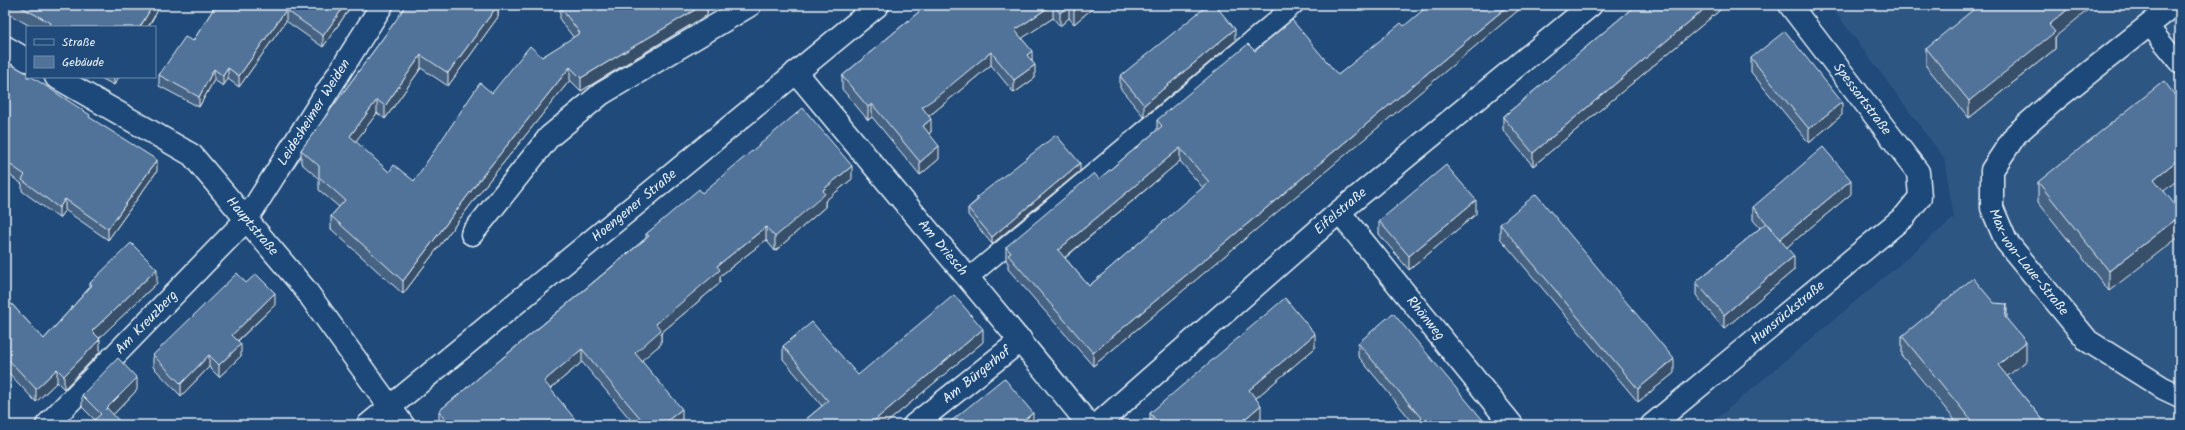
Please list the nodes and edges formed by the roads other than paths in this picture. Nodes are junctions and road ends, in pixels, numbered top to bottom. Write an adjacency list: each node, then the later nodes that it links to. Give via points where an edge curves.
1 (382, 5): 16 (street, Leidesheimer Weiden)
2 (750, 5): 17 (street, via 601,94 549,137)
3 (878, 5): 12 (street, Hoengener Straße)
4 (1294, 5): 18 (lane)
5 (1591, 5): 15 (street, Eifelstraße)
6 (1790, 5): 14 (street, Spessartstraße, via 1918,172)
7 (2174, 5): 8 (street, Max-von-Laue-Straße)
8 (2148, 25): 11 (lane); 20 (street, Max-von-Laue-Straße, via 2016,134 1992,170 1992,208 2006,241 2088,341)
9 (5, 47): 10 (street)
10 (26, 59)
11 (2180, 64)
12 (796, 72): 18 (street, Am Driesch); 21 (street, Hoengener Straße)
13 (58, 78): 16 (street, Hauptstraße, via 192,155)
14 (1920, 197): 29 (street, Hunsrückstraße, via 1899,221)
15 (1339, 212): 27 (street, Eifelstraße); 28 (street, Rhönweg)
16 (246, 220): 21 (street, Hauptstraße, via 305,289); 22 (street, Am Kreuzberg)
17 (472, 234)
18 (967, 279): 19 (street, Am Driesch)
19 (1021, 340): 25 (street, Am Bürgerhof); 26 (street, Am Driesch)
20 (2180, 396)
21 (390, 406): 23 (street, Hoengener Straße); 24 (street, Hauptstraße)
22 (47, 425)
23 (368, 425)
24 (403, 425)
25 (914, 425)
26 (1089, 425)
27 (1097, 425)
28 (1512, 425)
29 (1652, 425)

